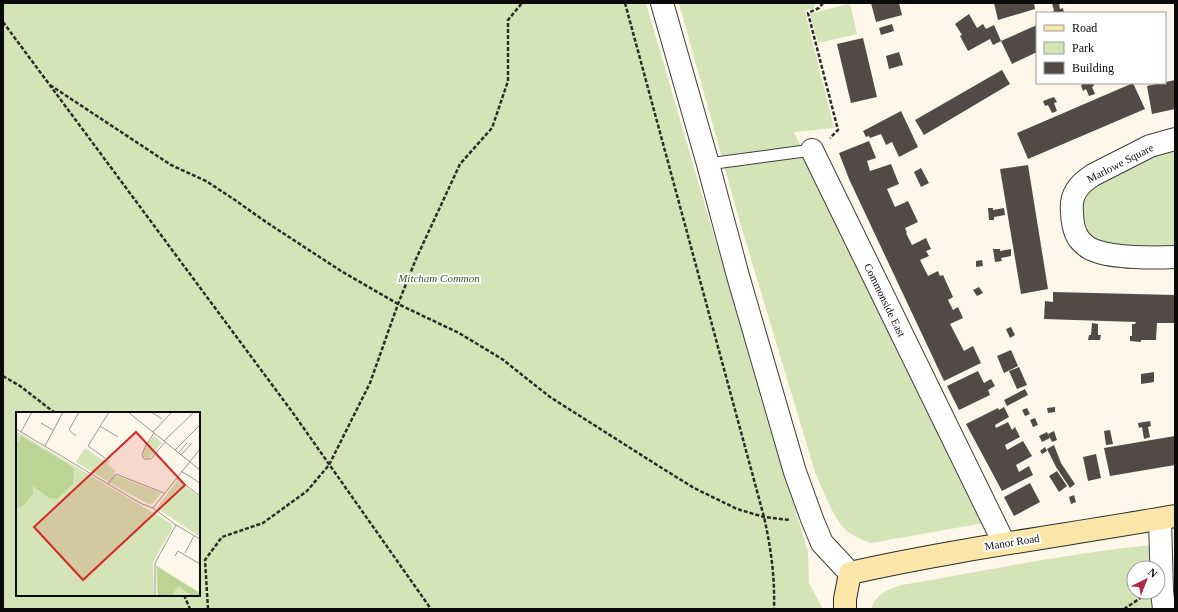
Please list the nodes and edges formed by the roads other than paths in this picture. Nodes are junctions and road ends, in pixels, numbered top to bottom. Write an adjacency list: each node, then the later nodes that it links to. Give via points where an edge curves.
1 (662, 3): 4 (street)
2 (1175, 139): 5 (street, Marlowe Square, via 1150,146 1085,180 1072,197 1071,208 1078,238 1089,248 1118,256)
3 (812, 150): 4 (lane); 7 (street, Commonside East)
4 (708, 164): 8 (street, via 801,490 822,543)
5 (1175, 258)
6 (1167, 518): 7 (main road, Manor Road); 10 (street, via 1162,591)
7 (1004, 543): 8 (main road, Manor Road)
8 (850, 573): 9 (main road)
9 (845, 609)
10 (1164, 609)

